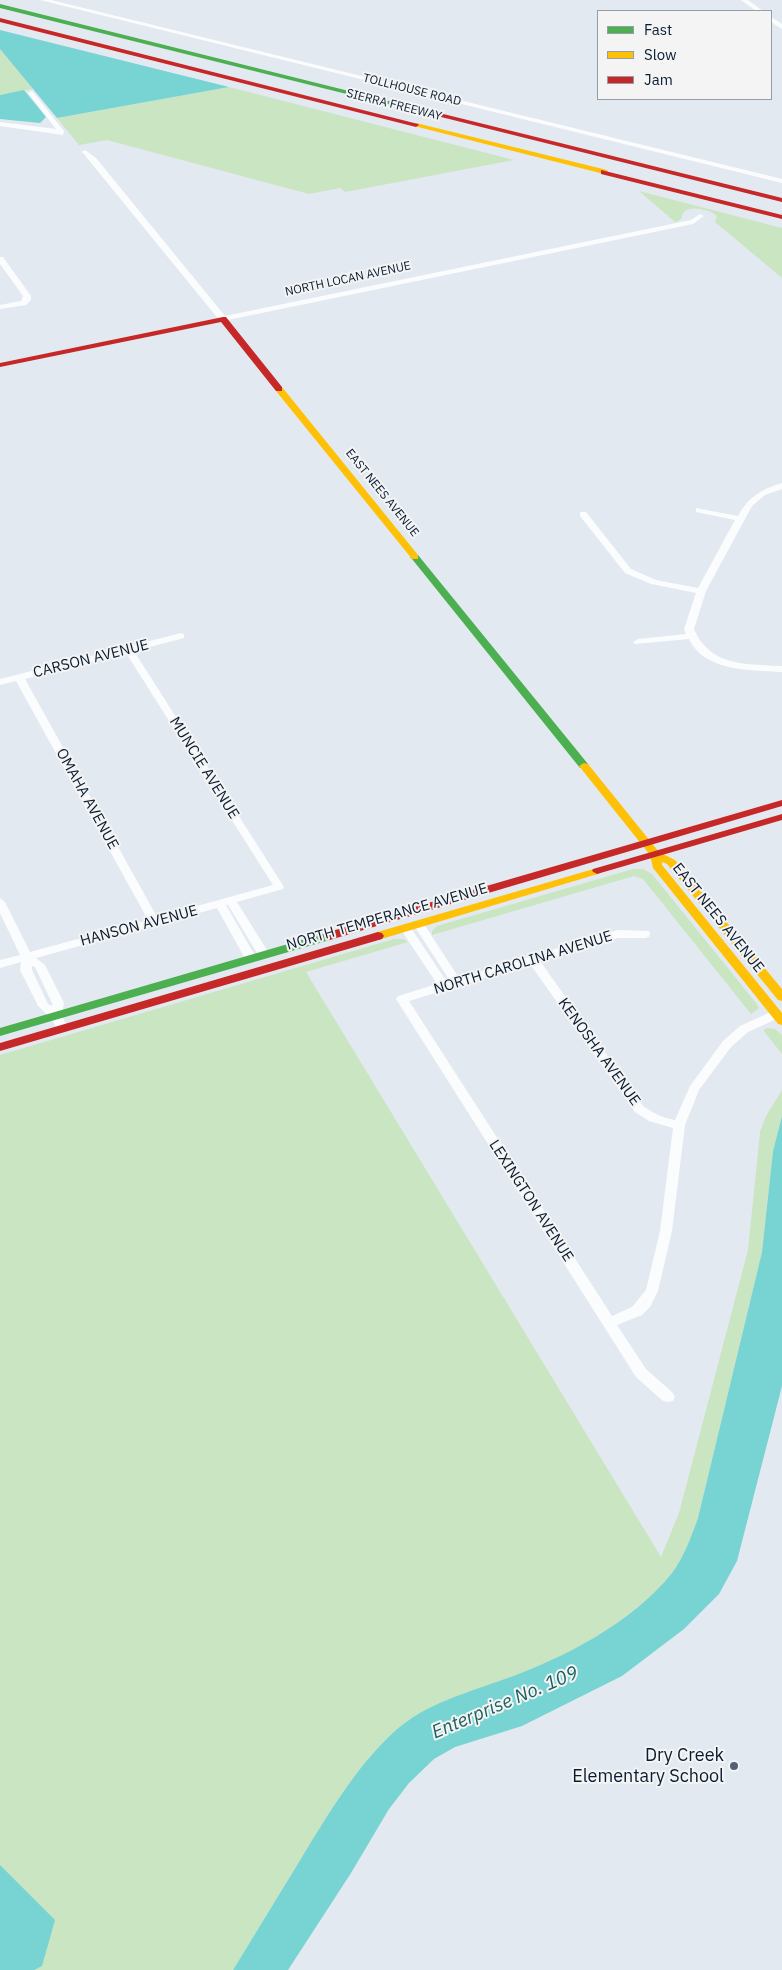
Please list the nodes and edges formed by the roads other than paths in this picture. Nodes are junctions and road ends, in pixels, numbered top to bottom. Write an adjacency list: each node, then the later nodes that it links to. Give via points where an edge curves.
1 (43, 0): 11 (street, TOLLHOUSE ROAD)
2 (744, 0): 4 (street)
3 (0, 6): 12 (main road, SIERRA FREEWAY)
4 (759, 10)
5 (0, 20): 14 (main road, SIERRA FREEWAY)
6 (31, 93): 9 (street)
7 (0, 124): 9 (street)
8 (0, 129): 9 (street)
9 (61, 134)
10 (85, 152): 17 (street, EAST NEES AVENUE)
11 (782, 180)
12 (782, 200)
13 (700, 216): 17 (street, NORTH LOCAN AVENUE, via 693,222)
14 (782, 216)
15 (0, 259): 16 (street, via 28,296 27,300)
16 (0, 308)
17 (223, 319): 18 (main road, NORTH LOCAN AVENUE); 33 (main road, EAST NEES AVENUE)
18 (0, 365)
19 (782, 486): 22 (street, via 755,498)
20 (699, 510): 22 (street)
21 (583, 514): 23 (street, via 628,571 654,582)
22 (741, 518): 23 (street)
23 (701, 591): 25 (street, via 689,629)
24 (181, 636): 27 (street, CARSON AVENUE)
25 (691, 636): 26 (street); 28 (street, via 704,652 727,663)
26 (638, 642)
27 (128, 649): 29 (street, CARSON AVENUE); 35 (street, MUNCIE AVENUE)
28 (782, 669)
29 (19, 677): 30 (street, CARSON AVENUE); 39 (street, OMAHA AVENUE)
30 (0, 682)
31 (782, 803): 33 (main road, NORTH TEMPERANCE AVENUE)
32 (782, 817): 34 (main road, NORTH TEMPERANCE AVENUE)
33 (647, 843): 34 (main road, EAST NEES AVENUE); 43 (main road, NORTH TEMPERANCE AVENUE)
34 (656, 854): 40 (main road, NORTH TEMPERANCE AVENUE); 50 (main road, EAST NEES AVENUE, via 671,862); 53 (main road, EAST NEES AVENUE, via 657,866)
35 (279, 887): 36 (street, HANSON AVENUE)
36 (231, 900): 38 (street, HANSON AVENUE); 43 (street)
37 (0, 902): 44 (street)
38 (220, 904): 39 (street, HANSON AVENUE); 45 (street)
39 (154, 922): 44 (street, HANSON AVENUE)
40 (418, 924): 41 (main road, NORTH TEMPERANCE AVENUE); 48 (street)
41 (405, 928): 49 (street); 54 (main road, NORTH TEMPERANCE AVENUE)
42 (645, 934): 46 (street, NORTH CAROLINA AVENUE, via 618,934)
43 (264, 955): 45 (main road, NORTH TEMPERANCE AVENUE)
44 (27, 957): 47 (street, HANSON AVENUE); 52 (street, via 39,965 58,1003)
45 (252, 958): 52 (main road, NORTH TEMPERANCE AVENUE)
46 (533, 960): 48 (street, NORTH CAROLINA AVENUE); 57 (street, KENOSHA AVENUE, via 639,1109 663,1123)
47 (0, 964)
48 (457, 983): 49 (street, NORTH CAROLINA AVENUE)
49 (444, 986): 51 (street, NORTH CAROLINA AVENUE)
50 (782, 997)
51 (402, 999): 58 (street, LEXINGTON AVENUE)
52 (56, 1016): 54 (street); 55 (main road, NORTH TEMPERANCE AVENUE)
53 (779, 1018): 57 (street, via 755,1023 727,1044 694,1089)
54 (62, 1028): 56 (main road, NORTH TEMPERANCE AVENUE)
55 (0, 1032)
56 (0, 1047)
57 (679, 1125): 58 (street, via 666,1232 652,1291 637,1311)
58 (609, 1323): 59 (street, LEXINGTON AVENUE, via 642,1373)
59 (668, 1397)

